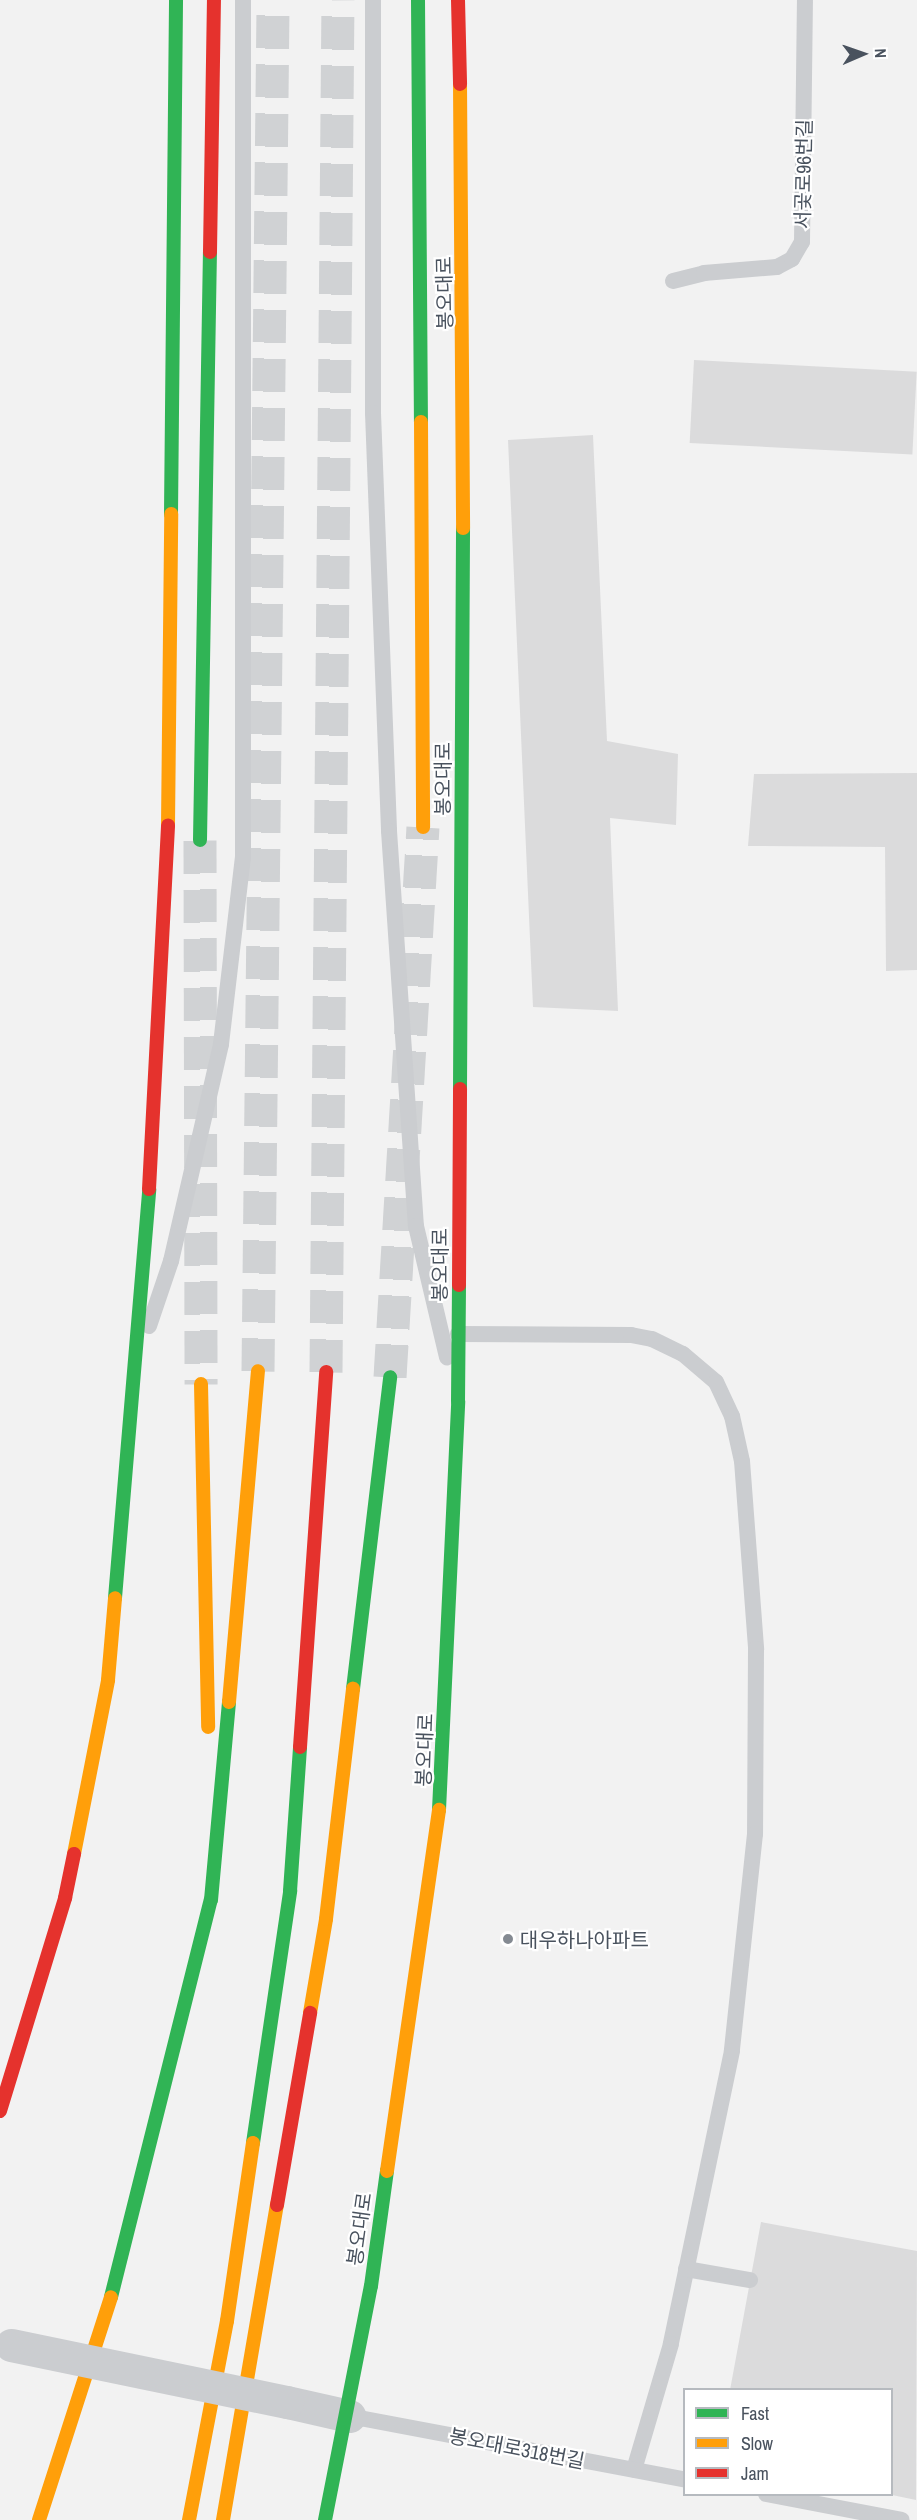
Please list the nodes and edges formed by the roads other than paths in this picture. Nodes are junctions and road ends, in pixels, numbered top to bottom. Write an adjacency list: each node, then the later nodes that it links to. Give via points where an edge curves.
1 (176, 0): 14 (main road, via 169,795 155,1121)
2 (214, 0): 10 (main road)
3 (243, 0): 14 (lane, via 243,857 221,1044 171,1262)
4 (373, 0): 17 (lane, via 373,413 389,831 416,1226)
5 (418, 0): 9 (main road)
6 (458, 0): 11 (main road, 봉오대로, via 464,324)
7 (806, 0): 8 (lane, 서곷로96번길, via 802,242 792,259 777,267 704,273)
8 (673, 281)
9 (423, 827)
10 (200, 840)
11 (458, 1334): 17 (main road, 봉오대로); 20 (lane, via 631,1335 652,1339 683,1354 716,1382 732,1416 742,1461 756,1649 755,1834 732,2051)
12 (258, 1371): 18 (main road)
13 (326, 1372): 28 (main road, via 290,1891 228,2321)
14 (131, 1377): 19 (main road, via 108,1680 65,1898)
15 (390, 1377): 29 (main road, via 326,1919)
16 (201, 1384): 18 (main road)
17 (458, 1401): 23 (main road, 봉오대로, via 441,1798)
18 (212, 1900): 27 (main road, via 119,2272)
19 (0, 2111)
20 (686, 2269): 21 (lane); 24 (lane, via 671,2344)
21 (750, 2280)
22 (6, 2343): 23 (street, bridge)
23 (348, 2416): 24 (lane, 봉오대로318번길); 30 (main road, 봉오대로)
24 (634, 2470): 25 (lane, 봉오대로318번길)
25 (683, 2479)
26 (776, 2496): 31 (lane)
27 (39, 2520)
28 (189, 2520)
29 (223, 2520)
30 (325, 2520)
31 (902, 2520)

